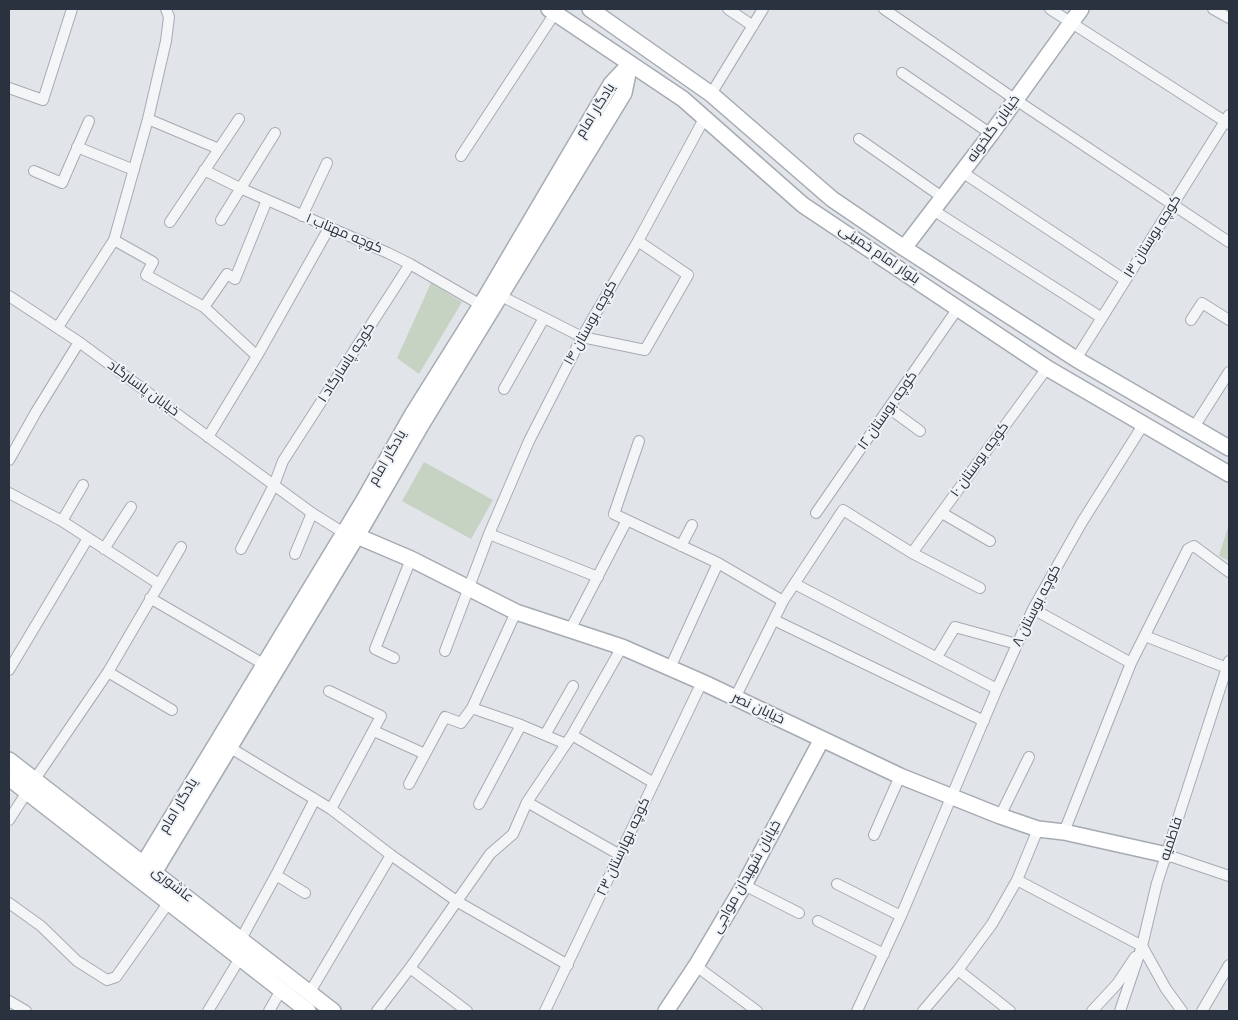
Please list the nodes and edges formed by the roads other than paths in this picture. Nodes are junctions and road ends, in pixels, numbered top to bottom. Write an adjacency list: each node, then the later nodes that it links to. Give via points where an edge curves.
1 (72, 9): 16 (street, via 43,100)
2 (166, 9): 20 (street, via 169,18 166,41)
3 (592, 9): 17 (street, بلوار امام خمینی)
4 (728, 9): 13 (street)
5 (763, 9): 13 (street)
6 (884, 9): 18 (street)
7 (1050, 9): 12 (street)
8 (1082, 9): 12 (street, خیابان گلخونه)
9 (1213, 9): 11 (street)
10 (552, 11): 14 (street, بلوار امام خمینی); 29 (street)
11 (1229, 18)
12 (1072, 23): 18 (street, خیابان گلخونه); 22 (street)
13 (753, 26): 17 (street)
14 (630, 64): 19 (street, بلوار امام خمینی); 52 (street, یادگار امام, via 624,93); 53 (street, یادگار امام, via 611,84)
15 (902, 73): 25 (street)
16 (9, 88)
17 (711, 94): 47 (street, بلوار امام خمینی, via 832,199)
18 (1016, 100): 25 (street, خیابان گلخونه); 38 (street)
19 (705, 117): 45 (street, کوچه بوستان ۱۴); 54 (street, بلوار امام خمینی, via 803,205)
20 (148, 119): 28 (street); 31 (street)
21 (239, 119): 28 (street)
22 (1228, 120): 38 (street, کوچه بوستان ۱۳)
23 (89, 122): 27 (street)
24 (275, 133): 35 (street)
25 (991, 134): 34 (street, خیابان گلخونه)
26 (859, 139): 36 (street)
27 (77, 147): 31 (street); 33 (street, via 62,183)
28 (219, 149): 32 (street)
29 (461, 156)
30 (327, 163): 40 (street)
31 (134, 170): 44 (street)
32 (204, 170): 35 (street, کوچه مهتاب ۱); 42 (street)
33 (34, 171)
34 (962, 172): 36 (street, خیابان گلخونه); 49 (street)
35 (240, 188): 37 (street, کوچه مهتاب ۱); 41 (street)
36 (942, 197): 39 (street, خیابان گلخونه)
37 (267, 200): 40 (street, کوچه مهتاب ۱); 55 (street, via 235,279 227,274)
38 (1173, 206): 46 (street); 49 (street, کوچه بوستان ۱۳)
39 (933, 210): 47 (street, خیابان گلخونه); 58 (street)
40 (302, 216): 43 (street, کوچه مهتاب ۱)
41 (220, 220)
42 (170, 222)
43 (330, 228): 48 (street, کوچه مهتاب ۱); 65 (street)
44 (114, 240): 55 (street, via 153,262 146,275); 61 (street)
45 (638, 241): 63 (street, کوچه بوستان ۱۴); 63 (street, via 688,275 645,350)
46 (1229, 242)
47 (904, 248): 50 (street, بلوار امام خمینی)
48 (410, 264): 53 (street, کوچه مهتاب ۱); 81 (street, کوچه پاسارگاد ۱, via 283,461)
49 (1125, 280): 58 (street, کوچه بوستان ۱۳)
50 (959, 284): 54 (street, via 960,290); 56 (street, بلوار امام خمینی)
51 (9, 296): 61 (street, خیابان پاسارگاد)
52 (501, 296): 57 (street); 71 (street, یادگار امام)
53 (481, 305): 71 (street, یادگار امام)
54 (953, 305): 62 (street, بلوار امام خمینی); 70 (street, کوچه بوستان ۱۲)
55 (204, 307): 65 (street)
56 (1002, 312): 62 (street, via 991,318); 66 (street, بلوار امام خمینی)
57 (544, 318): 63 (street); 69 (street)
58 (1102, 318): 66 (street, کوچه بوستان ۱۳)
59 (1191, 320): 60 (street, via 1202,303)
60 (1229, 320)
61 (58, 328): 64 (street, خیابان پاسارگاد)
62 (990, 330): 67 (street, بلوار امام خمینی)
63 (582, 337): 90 (street, کوچه بوستان ۱۴, via 529,441)
64 (79, 342): 75 (street, خیابان پاسارگاد); 78 (street)
65 (257, 356): 75 (street)
66 (1076, 359): 73 (street, بلوار امام خمینی)
67 (1047, 368): 72 (street, بلوار امام خمینی); 86 (street, کوچه بوستان ۱۰)
68 (1229, 372): 73 (street)
69 (504, 389)
70 (890, 409): 74 (street); 84 (street, کوچه بوستان ۱۲)
71 (418, 419): 91 (street, یادگار امام)
72 (1144, 425): 79 (street, بلوار امام خمینی); 110 (street, کوچه بوستان ۸, via 1082,522)
73 (1194, 427): 77 (street, بلوار امام خمینی)
74 (920, 431)
75 (208, 437): 81 (street, خیابان پاسارگاد)
76 (639, 441): 87 (street, via 614,514)
77 (1229, 448)
78 (9, 460)
79 (1229, 474)
80 (83, 485): 88 (street)
81 (274, 485): 85 (street, خیابان پاسارگاد); 97 (street, کوچه پاسارگاد ۱)
82 (9, 495): 88 (street)
83 (131, 506): 96 (street)
84 (816, 512)
85 (312, 513): 91 (street, خیابان پاسارگاد); 99 (street)
86 (942, 513): 93 (street); 98 (street, کوچه بوستان ۱۰)
87 (626, 520): 94 (street); 103 (street)
88 (62, 521): 92 (street)
89 (692, 525): 94 (street)
90 (489, 534): 103 (street); 106 (street, کوچه بوستان ۱۴)
91 (351, 535): 100 (street, خیابان نصر); 123 (street, یادگار امام); 141 (street, یادگار امام)
92 (88, 538): 96 (street); 119 (street)
93 (990, 542)
94 (681, 546): 101 (street)
95 (181, 547): 104 (street)
96 (104, 550): 104 (street)
97 (241, 550)
98 (912, 553): 105 (street, via 842,510); 107 (street)
99 (295, 554)
100 (411, 559): 106 (street, خیابان نصر); 121 (street, via 375,649)
101 (718, 564): 109 (street); 125 (street)
102 (1229, 572): 114 (street, via 1194,546 1188,549)
103 (598, 577): 113 (street)
104 (159, 584): 108 (street)
105 (796, 584): 109 (street); 120 (street)
106 (468, 588): 111 (street, خیابان نصر); 118 (street, کوچه بوستان ۱۴)
107 (980, 588)
108 (150, 598): 123 (street); 127 (street)
109 (783, 601): 112 (street)
110 (1034, 609): 115 (street, کوچه بوستان ۸); 122 (street)
111 (516, 612): 113 (street, خیابان نصر); 133 (street)
112 (774, 620): 132 (street); 135 (street)
113 (570, 630): 117 (street, خیابان نصر)
114 (1145, 636): 122 (street); 124 (street)
115 (1017, 644): 120 (street, via 955,627); 130 (street, کوچه بوستان ۸)
116 (9, 646): 119 (street)
117 (622, 647): 125 (street, خیابان نصر); 139 (street)
118 (445, 651)
119 (18, 652): 126 (street)
120 (936, 657): 130 (street)
121 (394, 658)
122 (1131, 663): 158 (street)
123 (265, 665): 160 (street, یادگار امام)
124 (1228, 665): 163 (street, فاطمیه)
125 (670, 668): 128 (street, خیابان نصر)
126 (9, 670)
127 (108, 672): 134 (street); 149 (street)
128 (702, 682): 132 (street, خیابان نصر); 147 (street, کوچه بهارستان ۲۳)
129 (573, 686): 138 (street)
130 (997, 689): 135 (street, کوچه بوستان ۸)
131 (328, 691): 137 (street, via 382,716)
132 (735, 698): 140 (street, خیابان نصر)
133 (472, 708): 136 (street); 142 (street, via 461,723 445,717)
134 (172, 710)
135 (984, 721): 150 (street, کوچه بوستان ۸)
136 (521, 725): 138 (street); 153 (street)
137 (374, 731): 142 (street); 154 (street)
138 (545, 735): 139 (street)
139 (569, 739): 147 (street); 152 (street)
140 (822, 739): 145 (street, خیابان نصر); 170 (street, خیابان شهیدان مواجی)
141 (230, 746): 151 (street); 160 (street, یادگار امام)
142 (425, 754): 148 (street)
143 (1029, 757): 155 (street)
144 (9, 760): 149 (street, عاشوری)
145 (900, 776): 150 (street, خیابان نصر); 159 (street)
146 (9, 778): 149 (street, عاشوری)
147 (654, 783): 162 (street, کوچه بهارستان ۲۳)
148 (408, 784)
149 (31, 785): 156 (street); 164 (street, عاشوری); 167 (street, عاشوری)
150 (950, 797): 155 (street, خیابان نصر); 176 (street, کوچه بوستان ۸)
151 (315, 799): 154 (street); 165 (street)
152 (527, 802): 162 (street); 173 (street, via 513,834 490,854)
153 (479, 804)
154 (331, 809): 161 (street)
155 (1000, 816): 157 (street, خیابان نصر)
156 (9, 820)
157 (1038, 828): 158 (street, خیابان نصر); 168 (street)
158 (1064, 832): 163 (street, خیابان نصر)
159 (874, 835)
160 (163, 845): 164 (street, یادگار امام)
161 (390, 855): 173 (street); 188 (street)
162 (620, 855): 182 (street, کوچه بهارستان ۲۳)
163 (1167, 855): 166 (street); 179 (street, فاطمیه)
164 (149, 867): 167 (street, یادگار امام); 178 (street, عاشوری)
165 (276, 875): 171 (street); 178 (street)
166 (1229, 876)
167 (140, 879): 172 (street, عاشوری)
168 (1016, 880): 179 (street); 186 (street, via 992,924)
169 (837, 884): 176 (street)
170 (744, 885): 175 (street); 184 (street, خیابان شهیدان مواجی)
171 (305, 893)
172 (169, 902): 174 (street, via 116,977 107,980 77,961 41,926); 181 (street, عاشوری)
173 (458, 902): 182 (street); 185 (street)
174 (9, 903)
175 (800, 913)
176 (900, 916): 180 (street, کوچه بوستان ۸)
177 (818, 921): 180 (street)
178 (241, 939): 188 (street, عاشوری)
179 (1142, 946): 203 (street, via 1117,984); 204 (street); 205 (street)
180 (884, 954): 200 (street, کوچه بوستان ۸)
181 (240, 958): 187 (street, عاشوری); 191 (street)
182 (568, 965): 197 (street, کوچه بهارستان ۲۳)
183 (1229, 965): 206 (street)
184 (696, 966): 198 (street, خیابان شهیدان مواجی); 199 (street)
185 (410, 968): 195 (street); 196 (street)
186 (958, 970): 201 (street); 202 (street)
187 (281, 990): 192 (street); 193 (street, عاشوری)
188 (310, 992): 194 (street, عاشوری)
189 (9, 1000): 190 (street)
190 (26, 1011)
191 (208, 1011)
192 (269, 1011)
193 (308, 1011)
194 (333, 1011)
195 (377, 1011)
196 (467, 1011)
197 (545, 1011)
198 (666, 1011)
199 (757, 1011)
200 (858, 1011)
201 (923, 1011)
202 (1010, 1011)
203 (1092, 1011)
204 (1120, 1011)
205 (1182, 1011)
206 (1202, 1011)

